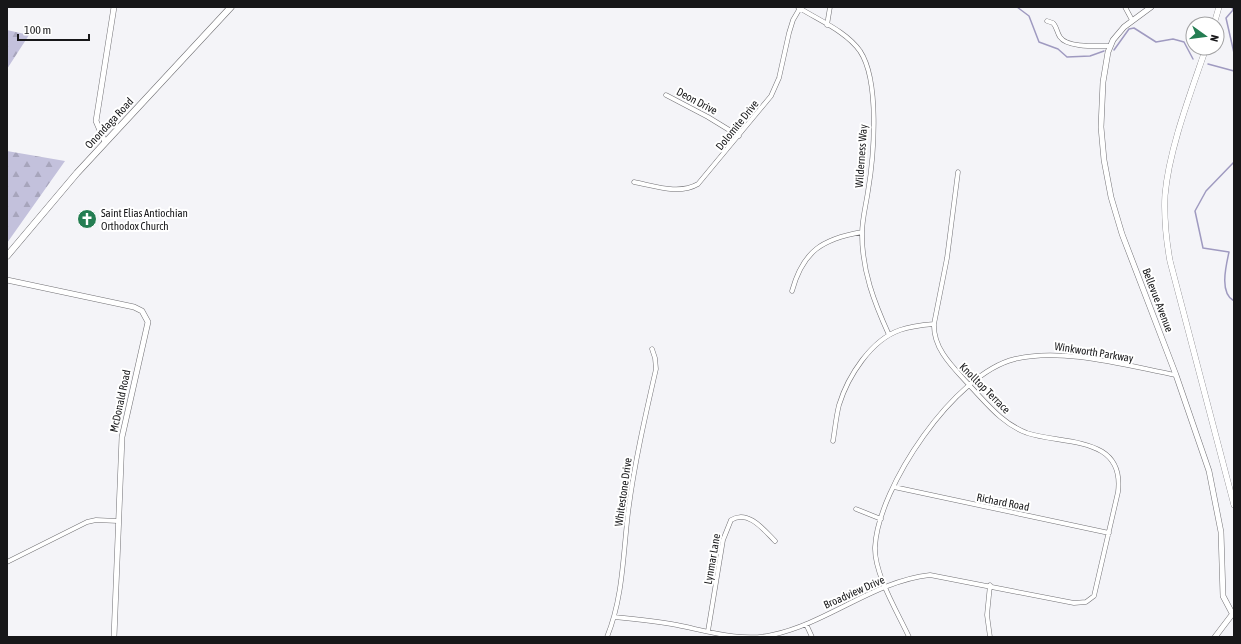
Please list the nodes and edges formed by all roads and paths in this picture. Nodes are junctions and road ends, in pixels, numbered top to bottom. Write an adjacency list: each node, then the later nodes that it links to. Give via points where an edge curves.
1 (114, 7): 14 (street, via 96,121)
2 (231, 7): 14 (main road, Onondaga Road)
3 (830, 7): 9 (street)
4 (1125, 7): 7 (street)
5 (1151, 7): 7 (street, Bellevue Avenue)
6 (799, 8): 9 (street, Wilderness Way); 13 (street, Dolomite Drive, via 793,20 779,78 773,92)
7 (1132, 20): 10 (street, Bellevue Avenue)
8 (1047, 21): 10 (street, via 1053,23 1060,37 1068,43)
9 (826, 25): 17 (street, Wilderness Way, via 854,45 866,61 869,72 873,132 871,170)
10 (1110, 46): 24 (street, Bellevue Avenue, via 1104,72 1101,127 1110,191 1122,234)
11 (1203, 56): 28 (main road, via 1170,162 1165,194 1165,227 1170,261)
12 (666, 95): 13 (street, Deon Drive)
13 (739, 136): 16 (street, Dolomite Drive, via 694,187 675,190)
14 (105, 142): 18 (main road, Onondaga Road)
15 (958, 172): 21 (street, Knolltop Terrace, via 947,258)
16 (634, 182)
17 (862, 232): 20 (street, via 834,238 815,249 799,268); 22 (street, Wilderness Way, via 868,282)
18 (7, 256)
19 (7, 280): 31 (street, McDonald Road, via 134,307 146,316 148,328 129,399 122,437)
20 (792, 291)
21 (934, 324): 22 (street, via 908,327); 25 (street, Knolltop Terrace, via 943,355)
22 (889, 336): 26 (street, via 873,349 851,378 838,410)
23 (652, 349): 39 (street, Whitestone Drive, via 656,369 638,453 628,514 624,563)
24 (1176, 375): 25 (street, Winkworth Parkway, via 1050,354 1007,362); 38 (street, Bellevue Avenue, via 1214,491 1221,532 1222,590 1225,601)
25 (970, 385): 27 (street, Winkworth Parkway, via 952,402 918,444); 32 (street, Knolltop Terrace, via 996,415 1010,425 1027,432 1094,447 1110,459 1117,470 1119,483)
26 (833, 441)
27 (894, 487): 30 (street, Winkworth Parkway); 32 (street, Richard Road)
28 (1234, 505)
29 (856, 509): 30 (street)
30 (881, 519): 36 (street, Winkworth Parkway, via 875,548 880,574)
31 (118, 521): 34 (street, via 87,522); 42 (street, McDonald Road)
32 (1109, 533): 37 (street, Knolltop Terrace)
33 (775, 541): 41 (street, Lynmar Lane, via 747,517 736,517 731,520 723,540)
34 (7, 562)
35 (990, 585): 36 (street, Broadview Drive, via 930,575 913,577); 37 (street, Broadview Drive, via 1074,603 1091,600); 46 (street, via 987,615)
36 (886, 588): 40 (street, Broadview Drive); 45 (street, Winkworth Parkway)
37 (1097, 591)
38 (1233, 613): 47 (street, Bellevue Avenue)
39 (614, 616): 41 (street, Broadview Drive); 43 (street, Whitestone Drive)
40 (806, 624): 41 (street, Broadview Drive, via 771,635 755,637); 44 (street)
41 (708, 631)
42 (116, 637)
43 (607, 637)
44 (812, 637)
45 (909, 637)
46 (990, 637)
47 (1215, 637)

